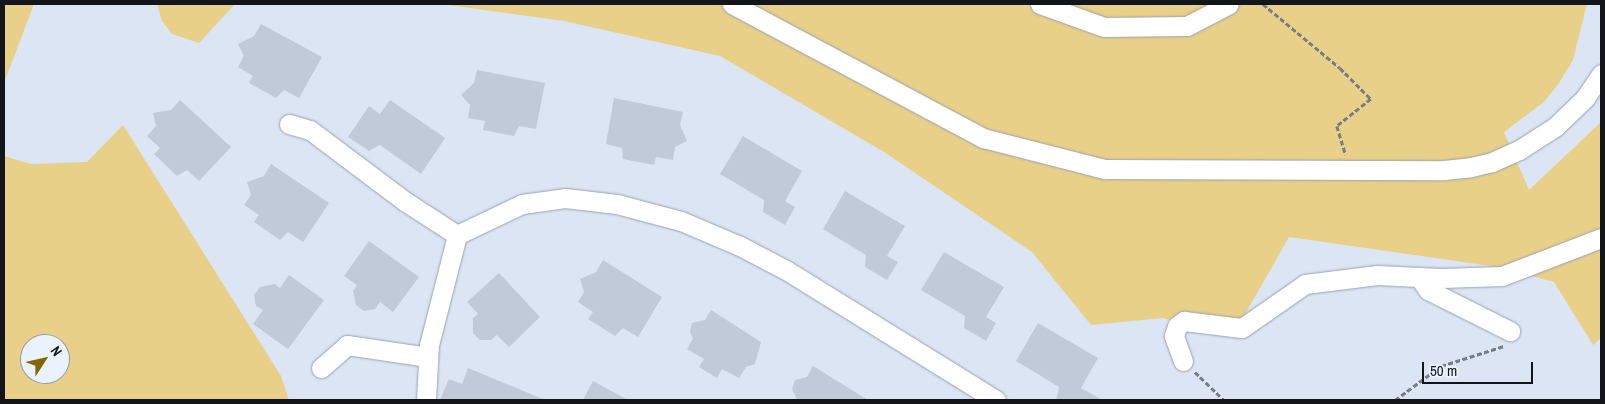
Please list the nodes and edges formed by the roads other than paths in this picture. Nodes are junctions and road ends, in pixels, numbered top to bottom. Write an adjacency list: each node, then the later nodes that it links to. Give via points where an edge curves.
1 (732, 4): 4 (street, via 983,138 1105,169 1444,170 1492,162 1519,150 1555,127 1585,98)
2 (1040, 4): 3 (street, via 1104,27 1187,26)
3 (1229, 4)
4 (1601, 74)
5 (289, 124): 6 (street, via 310,130 406,202)
6 (457, 235): 10 (street); 14 (street, via 522,204 565,198 617,204 681,222 740,246 786,270)
7 (1601, 238): 8 (street, via 1502,276)
8 (1419, 277): 9 (street, via 1428,290); 11 (street, via 1377,274 1305,284 1242,328 1184,320 1177,326 1174,336)
9 (1510, 331)
10 (428, 357): 12 (street, via 347,345); 13 (street)
11 (1183, 361)
12 (321, 368)
13 (426, 400)
14 (996, 400)

